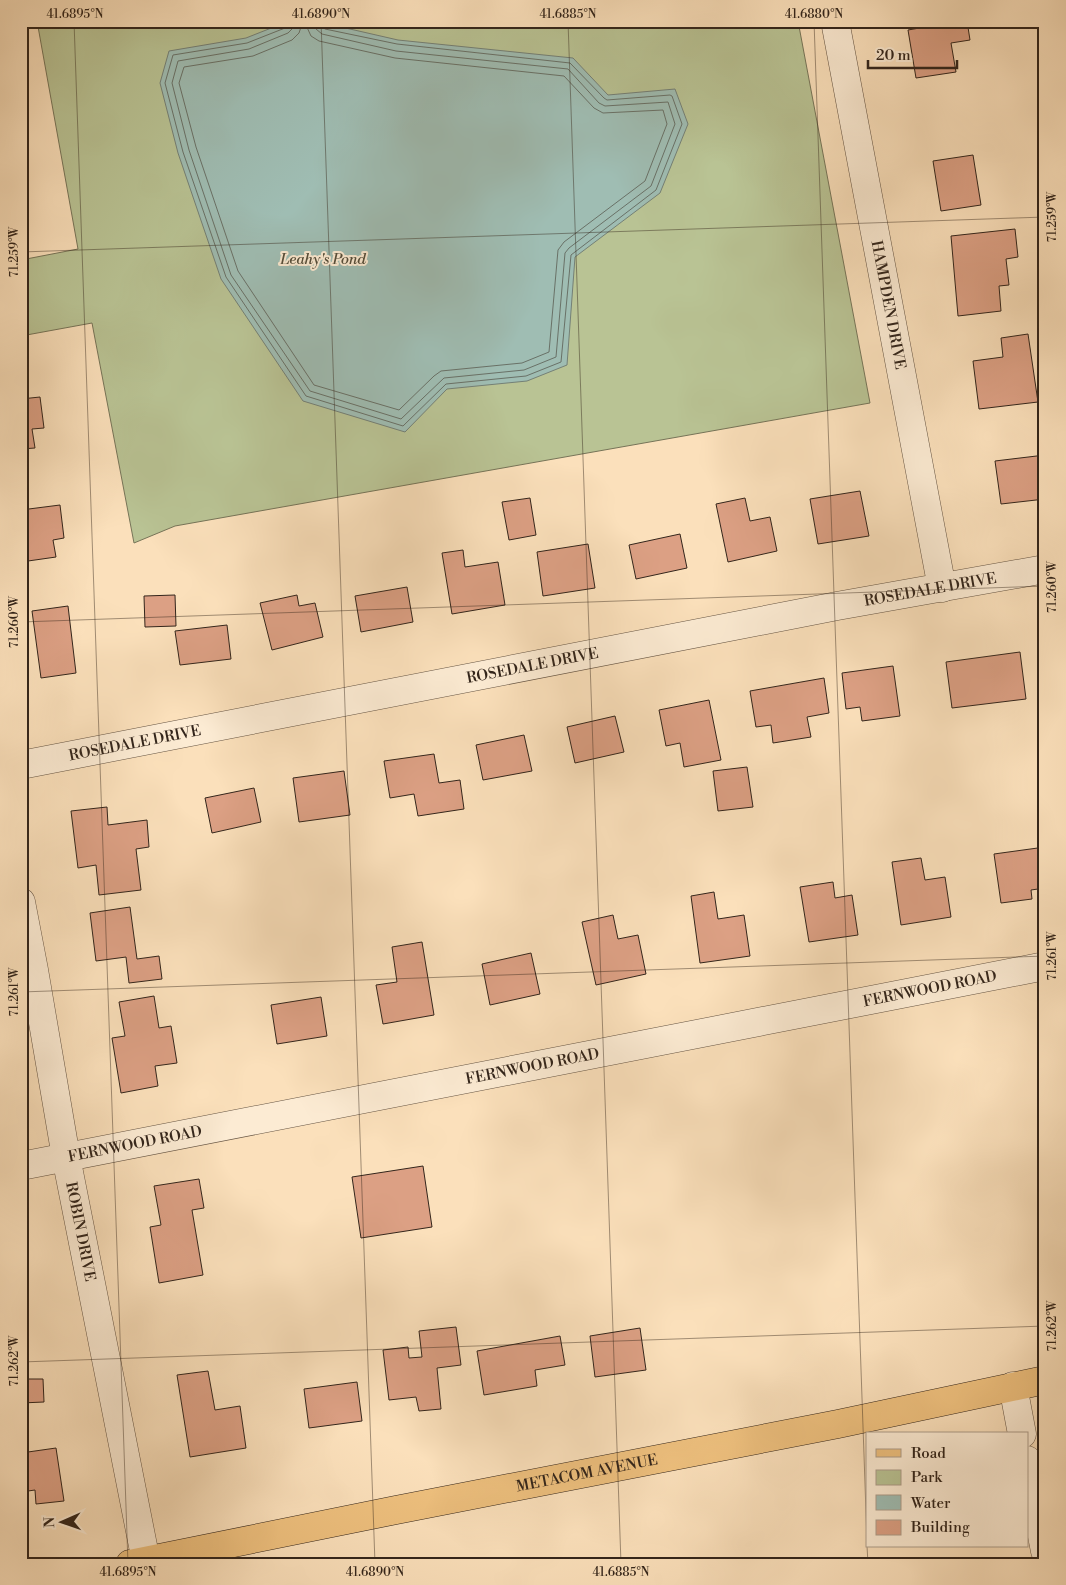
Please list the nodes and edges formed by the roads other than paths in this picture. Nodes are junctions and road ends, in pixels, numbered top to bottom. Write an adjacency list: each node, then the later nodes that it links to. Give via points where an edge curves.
1 (835, 21): 3 (street, HAMPDEN DRIVE)
2 (1045, 569): 3 (street, ROSEDALE DRIVE)
3 (942, 588): 4 (street, ROSEDALE DRIVE)
4 (21, 765)
5 (21, 902): 7 (street, ROBIN DRIVE)
6 (1045, 966): 7 (street, FERNWOOD ROAD)
7 (66, 1157): 8 (street, FERNWOOD ROAD); 14 (street, ROBIN DRIVE)
8 (21, 1166)
9 (1045, 1380): 10 (main road, METACOM AVENUE)
10 (1013, 1386): 11 (street); 14 (main road, METACOM AVENUE, via 838,1424)
11 (1022, 1432)
12 (1028, 1465): 13 (street)
13 (1045, 1552)
14 (138, 1562)

